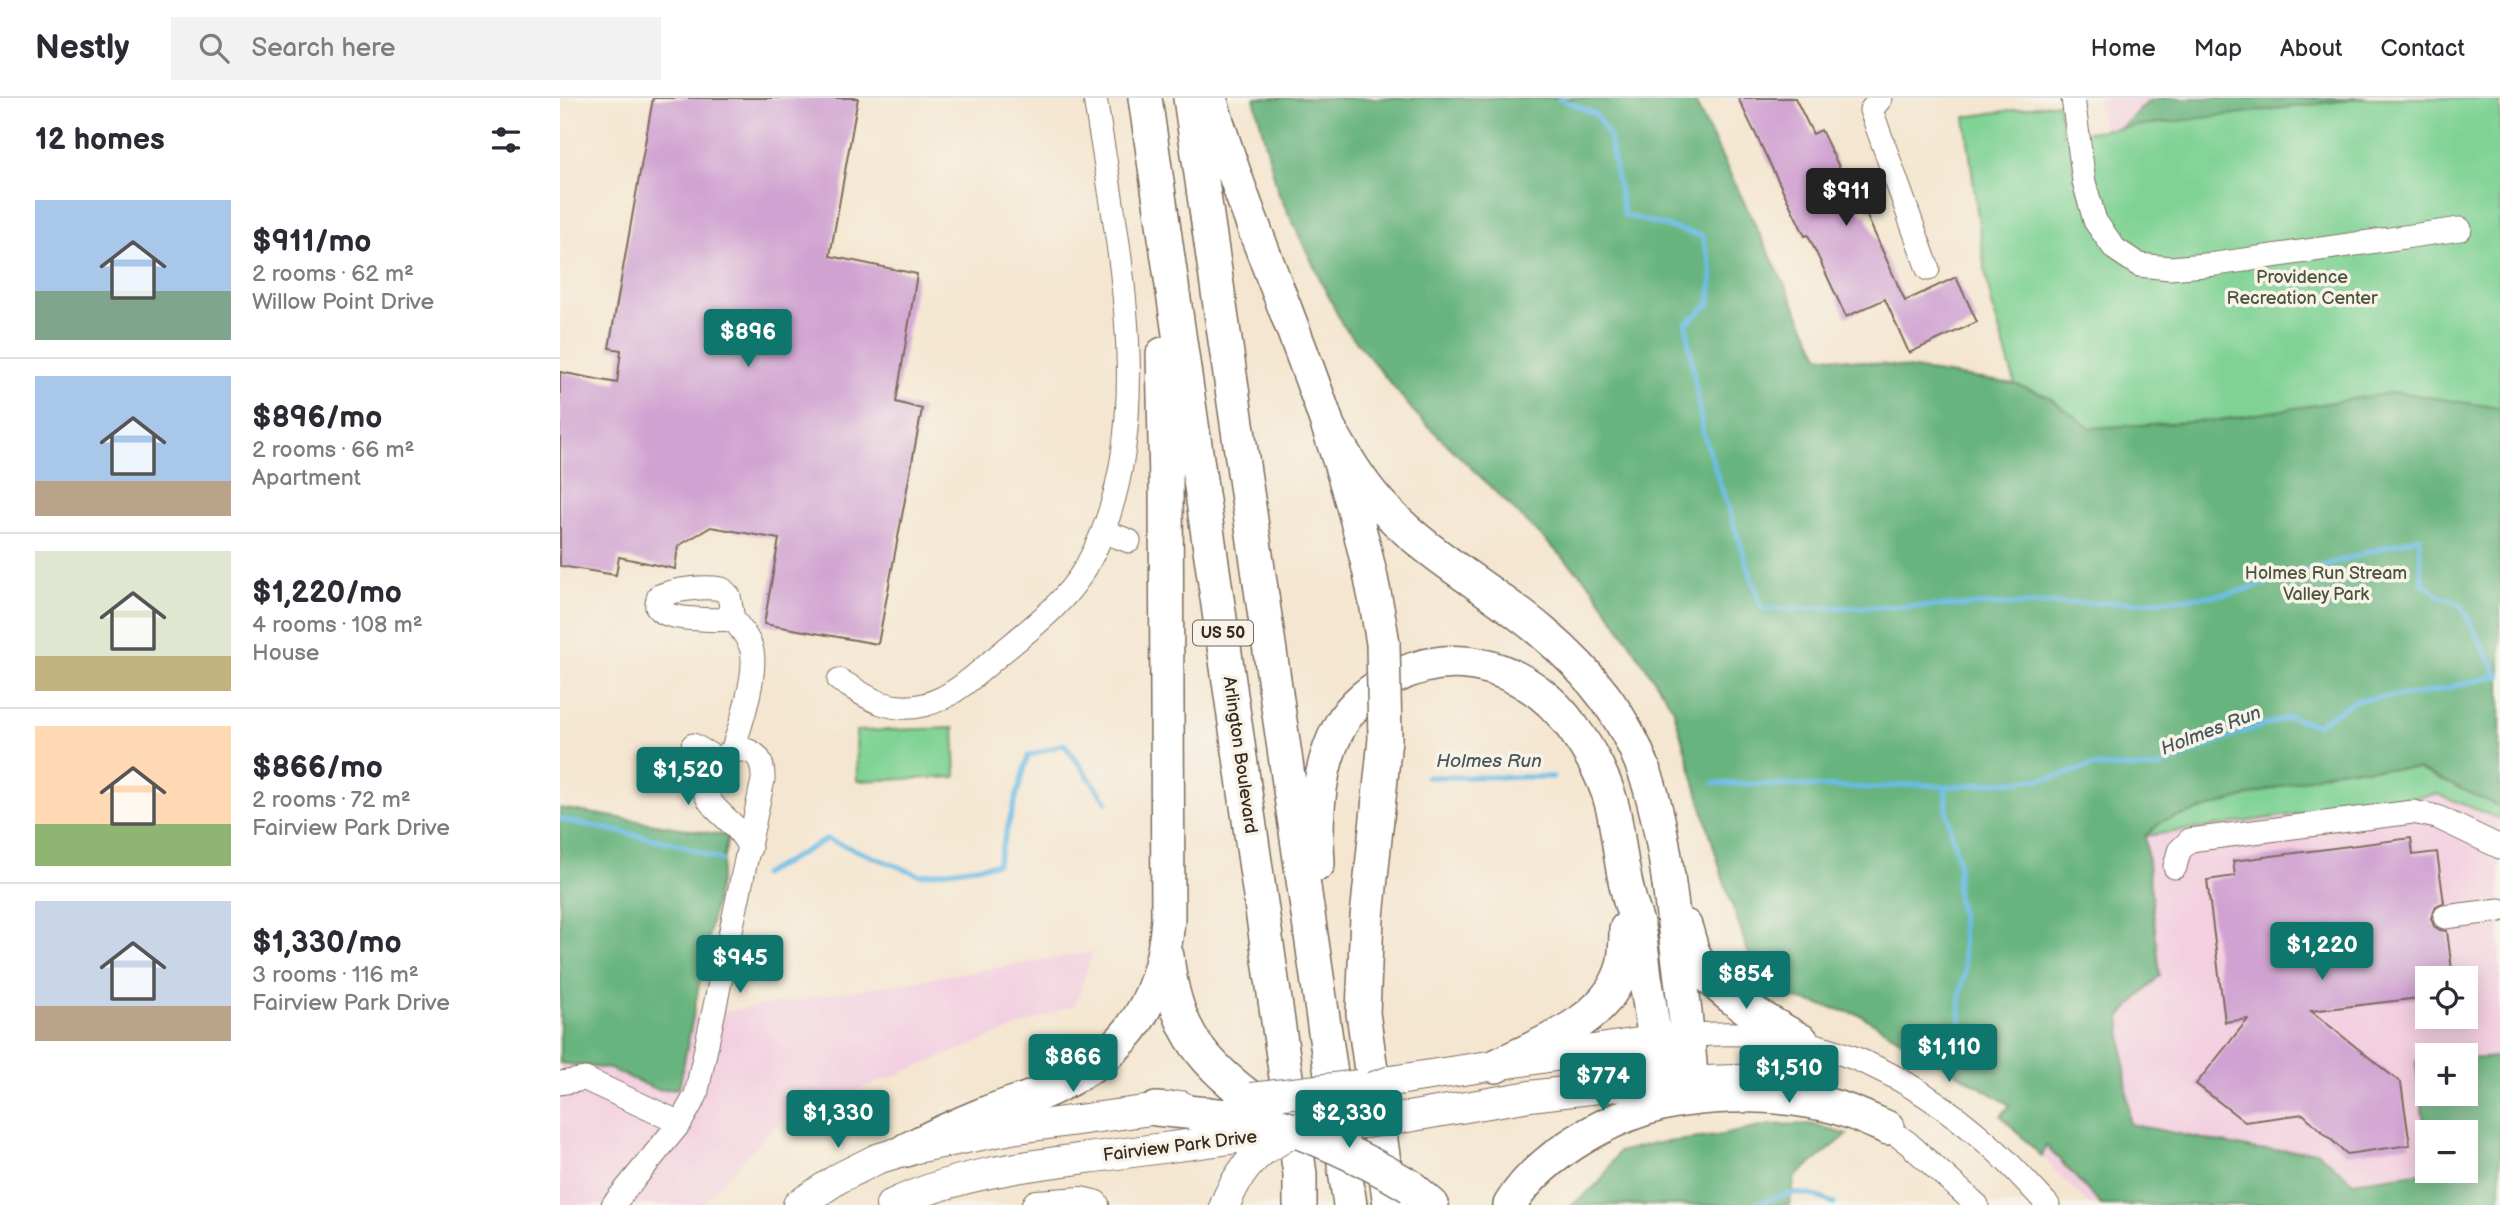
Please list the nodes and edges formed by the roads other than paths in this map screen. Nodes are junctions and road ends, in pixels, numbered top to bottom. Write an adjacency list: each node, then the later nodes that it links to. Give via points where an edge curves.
1 (1096, 98): 13 (street, via 1126,309 1128,375 1119,471)
2 (1145, 98): 8 (highway, Arlington Boulevard / US 50)
3 (1167, 98): 11 (highway, via 1190,247)
4 (1191, 98): 11 (highway, US 50)
5 (1210, 98): 12 (highway, via 1240,192)
6 (2073, 98): 9 (street, via 2084,182 2095,221 2115,249 2139,265 2216,264)
7 (1870, 102): 10 (street)
8 (1159, 197): 26 (highway, via 1166,483); 41 (highway, Arlington Boulevard / US 50)
9 (2460, 229)
10 (1928, 269)
11 (1225, 339): 30 (highway, US 50)
12 (1330, 430): 21 (highway, via 1381,505 1443,559 1540,631 1604,696 1633,740 1652,789); 42 (highway, bridge, via 1370,572 1383,643 1385,738 1367,917 1363,1013)
13 (1102, 531): 14 (street); 16 (street, via 1086,567 1062,600 952,694 921,706 894,706)
14 (1129, 541)
15 (733, 619): 18 (street, via 753,657 746,708)
16 (839, 680)
17 (693, 745): 18 (street)
18 (726, 755): 20 (street, via 707,772 706,795); 20 (street, via 744,749 753,752 763,770)
19 (2500, 847): 22 (street, via 2437,817 2413,812 2190,839 2179,851)
20 (750, 848): 36 (street, via 696,1095)
21 (1667, 867): 27 (highway); 29 (highway, via 1694,954 1724,991)
22 (2175, 867)
23 (1627, 891): 28 (highway, via 1638,925); 30 (highway, via 1613,811 1601,777 1573,728 1532,686 1497,668 1449,662 1401,673 1370,690 1336,736 1321,782 1318,873 1334,992); 31 (highway, via 1626,950 1613,991 1572,1028)
24 (2500, 910): 25 (street)
25 (2445, 917)
26 (1166, 944): 37 (highway, via 1170,979 1189,1036); 40 (highway, via 1150,1001 1101,1060 1048,1089)
27 (1689, 1035): 28 (main road, Fairview Park Drive); 29 (street, Fairview Park Drive, via 1740,1032); 32 (highway)
28 (1656, 1040): 31 (main road, Fairview Park Drive); 32 (highway)
29 (1802, 1041): 52 (street, Fairview Park Drive, via 1861,1059 1934,1100 1993,1148)
30 (1330, 1061): 49 (highway, US 50)
31 (1496, 1066): 33 (main road, Fairview Park Drive)
32 (1676, 1079): 38 (street, via 1751,1076 1799,1085 1836,1098); 39 (main road, bridge)
33 (1391, 1080): 37 (main road, Fairview Park Drive, bridge); 39 (main road, bridge, via 1356,1093)
34 (560, 1083): 36 (street, via 585,1079)
35 (1156, 1109): 37 (highway); 40 (main road, via 1012,1129)
36 (680, 1123): 43 (street)
37 (1258, 1126): 39 (highway, bridge); 39 (main road, bridge); 45 (main road, Fairview Park Drive, via 1003,1169 947,1183); 48 (main road, via 1243,1171)
38 (1888, 1128): 50 (highway, via 1818,1103 1772,1098 1682,1100 1641,1111 1562,1150 1519,1189); 51 (street)
39 (1295, 1131): 42 (highway, bridge, via 1350,1152)
40 (906, 1150): 44 (main road, via 839,1178)
41 (1301, 1195)
42 (1410, 1199)
43 (613, 1205)
44 (797, 1205)
45 (891, 1205)
46 (1037, 1205): 47 (main road)
47 (1094, 1205)
48 (1225, 1205)
49 (1350, 1205)
50 (1510, 1205)
51 (1977, 1205)
52 (2048, 1205)

